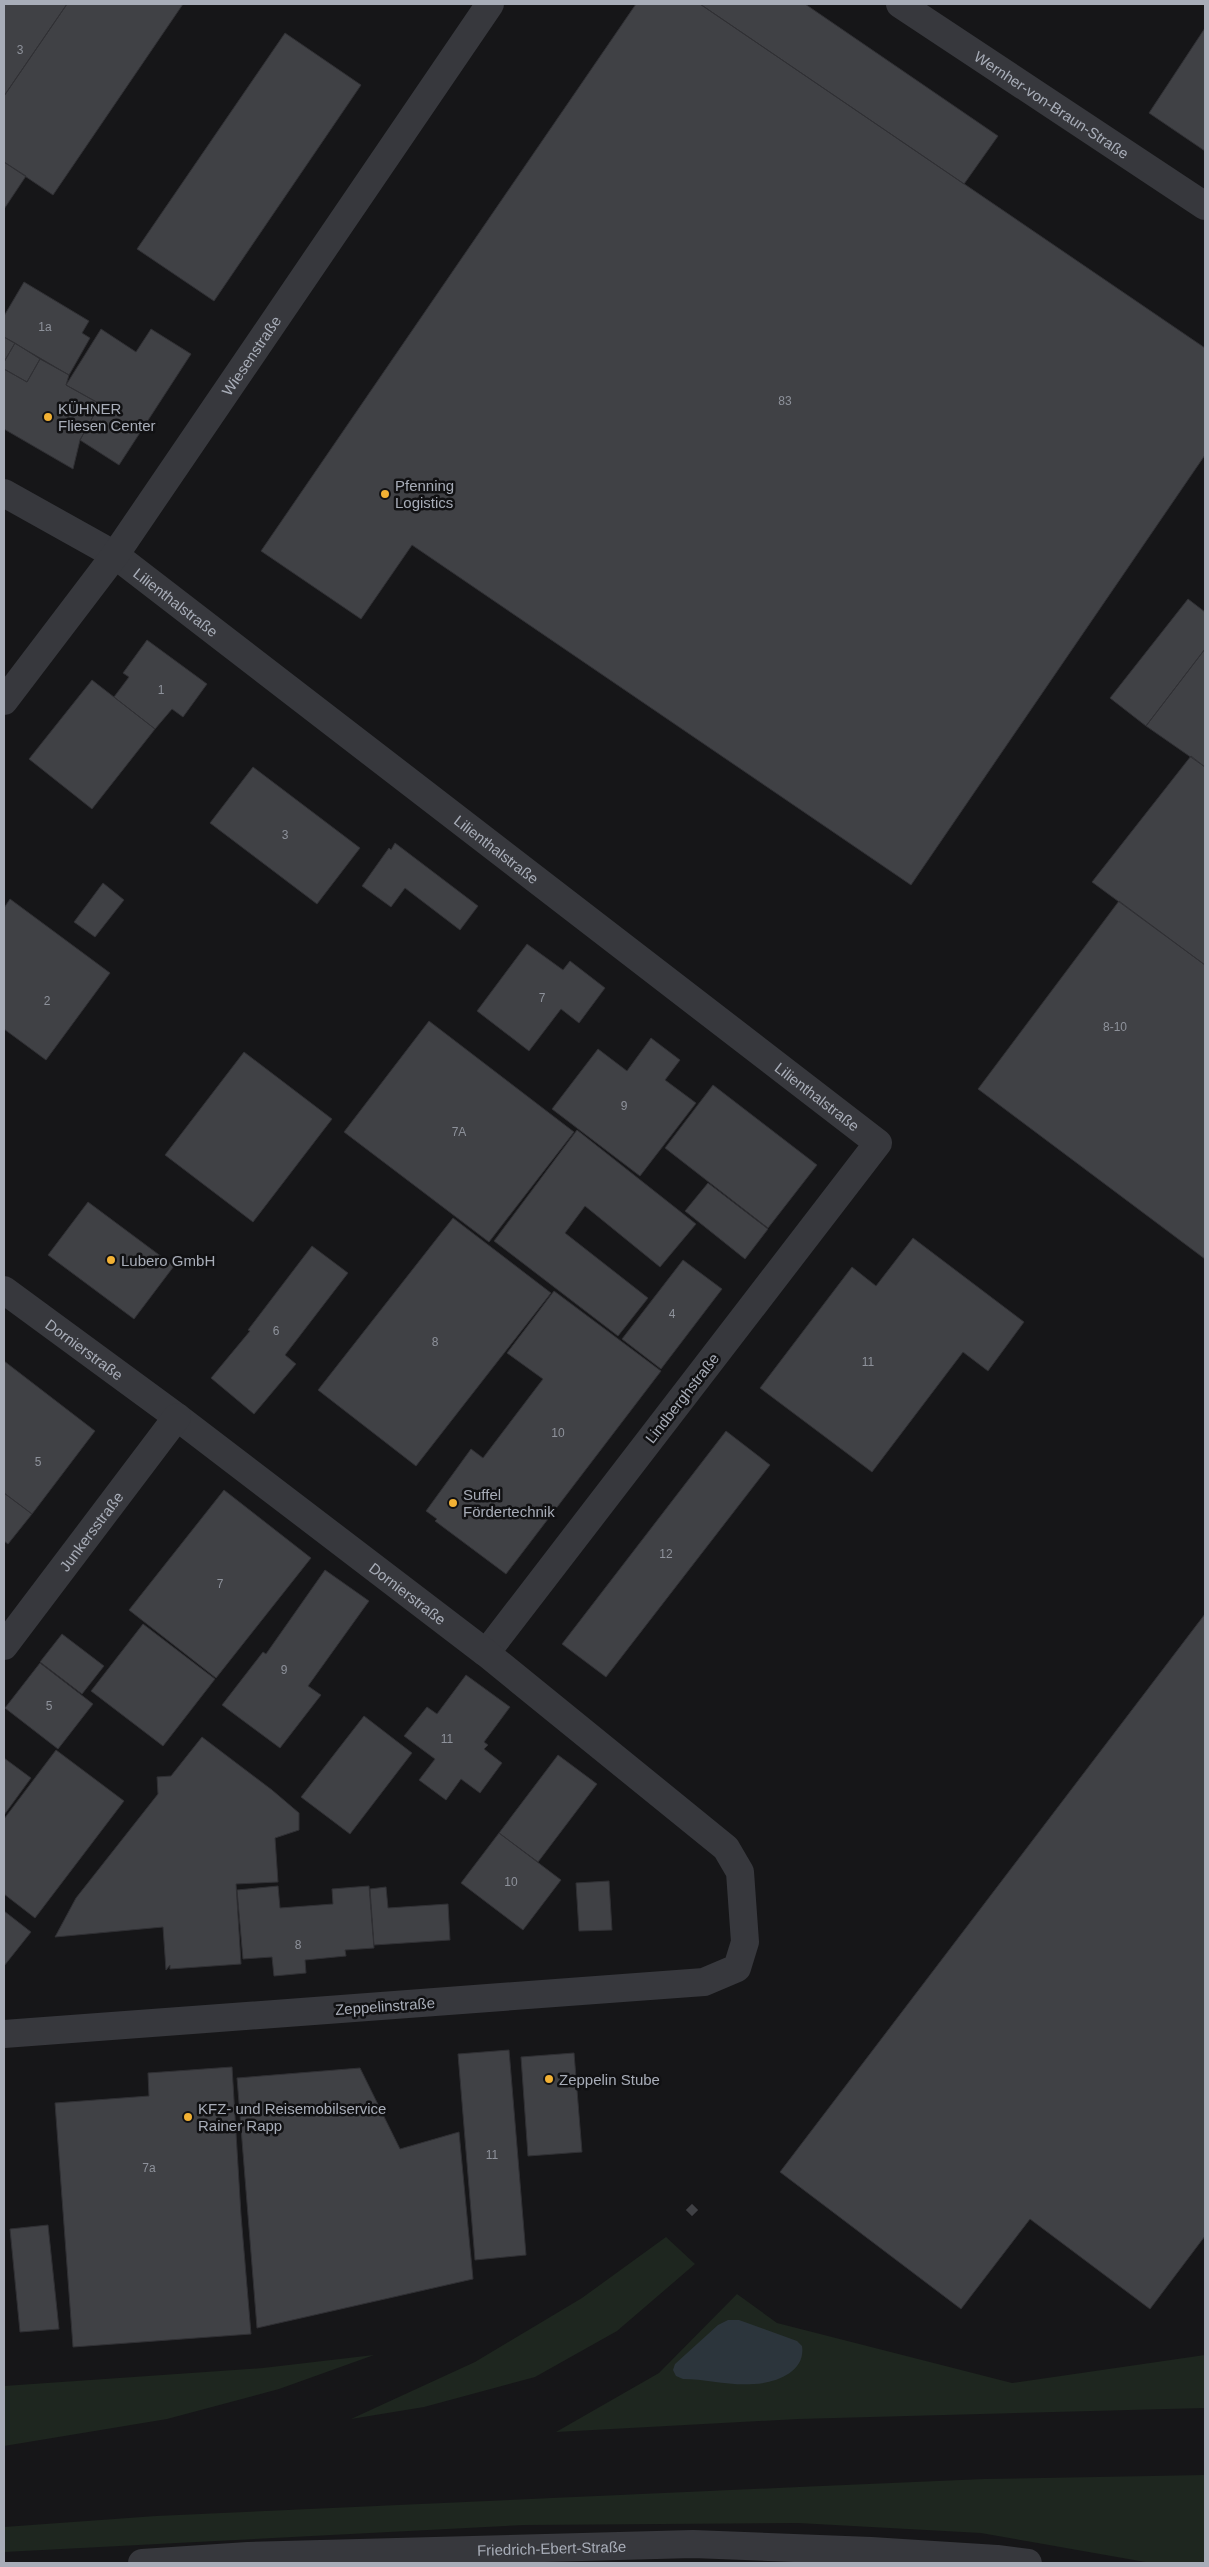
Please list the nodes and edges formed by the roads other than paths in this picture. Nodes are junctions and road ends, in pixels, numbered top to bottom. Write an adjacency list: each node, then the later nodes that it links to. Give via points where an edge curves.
1 (490, 4): 5 (street, Wiesenstraße)
2 (900, 4): 3 (street, Wernher-von-Braun-Straße)
3 (1205, 206)
4 (4, 493): 5 (street, Lilienthalstraße)
5 (115, 555): 6 (street, Wiesenstraße); 7 (street, Lilienthalstraße)
6 (4, 702)
7 (878, 1143): 11 (street, Lindberghstraße)
8 (4, 1290): 9 (street, Dornierstraße)
9 (177, 1417): 10 (street, Junkersstraße); 11 (street, Dornierstraße)
10 (4, 1646)
11 (486, 1653): 12 (street, Dornierstraße, via 726,1848 740,1872)
12 (745, 1942): 13 (street, Zeppelinstraße, via 737,1968 704,1982)
13 (4, 2034)
14 (871, 2551): 15 (street, Friedrich-Ebert-Straße, via 693,2544); 17 (street, Friedrich-Ebert-Straße); 18 (street, Friedrich-Ebert-Straße)
15 (248, 2560): 16 (street, Friedrich-Ebert-Straße)
16 (142, 2563)
17 (921, 2563)
18 (1028, 2563)

